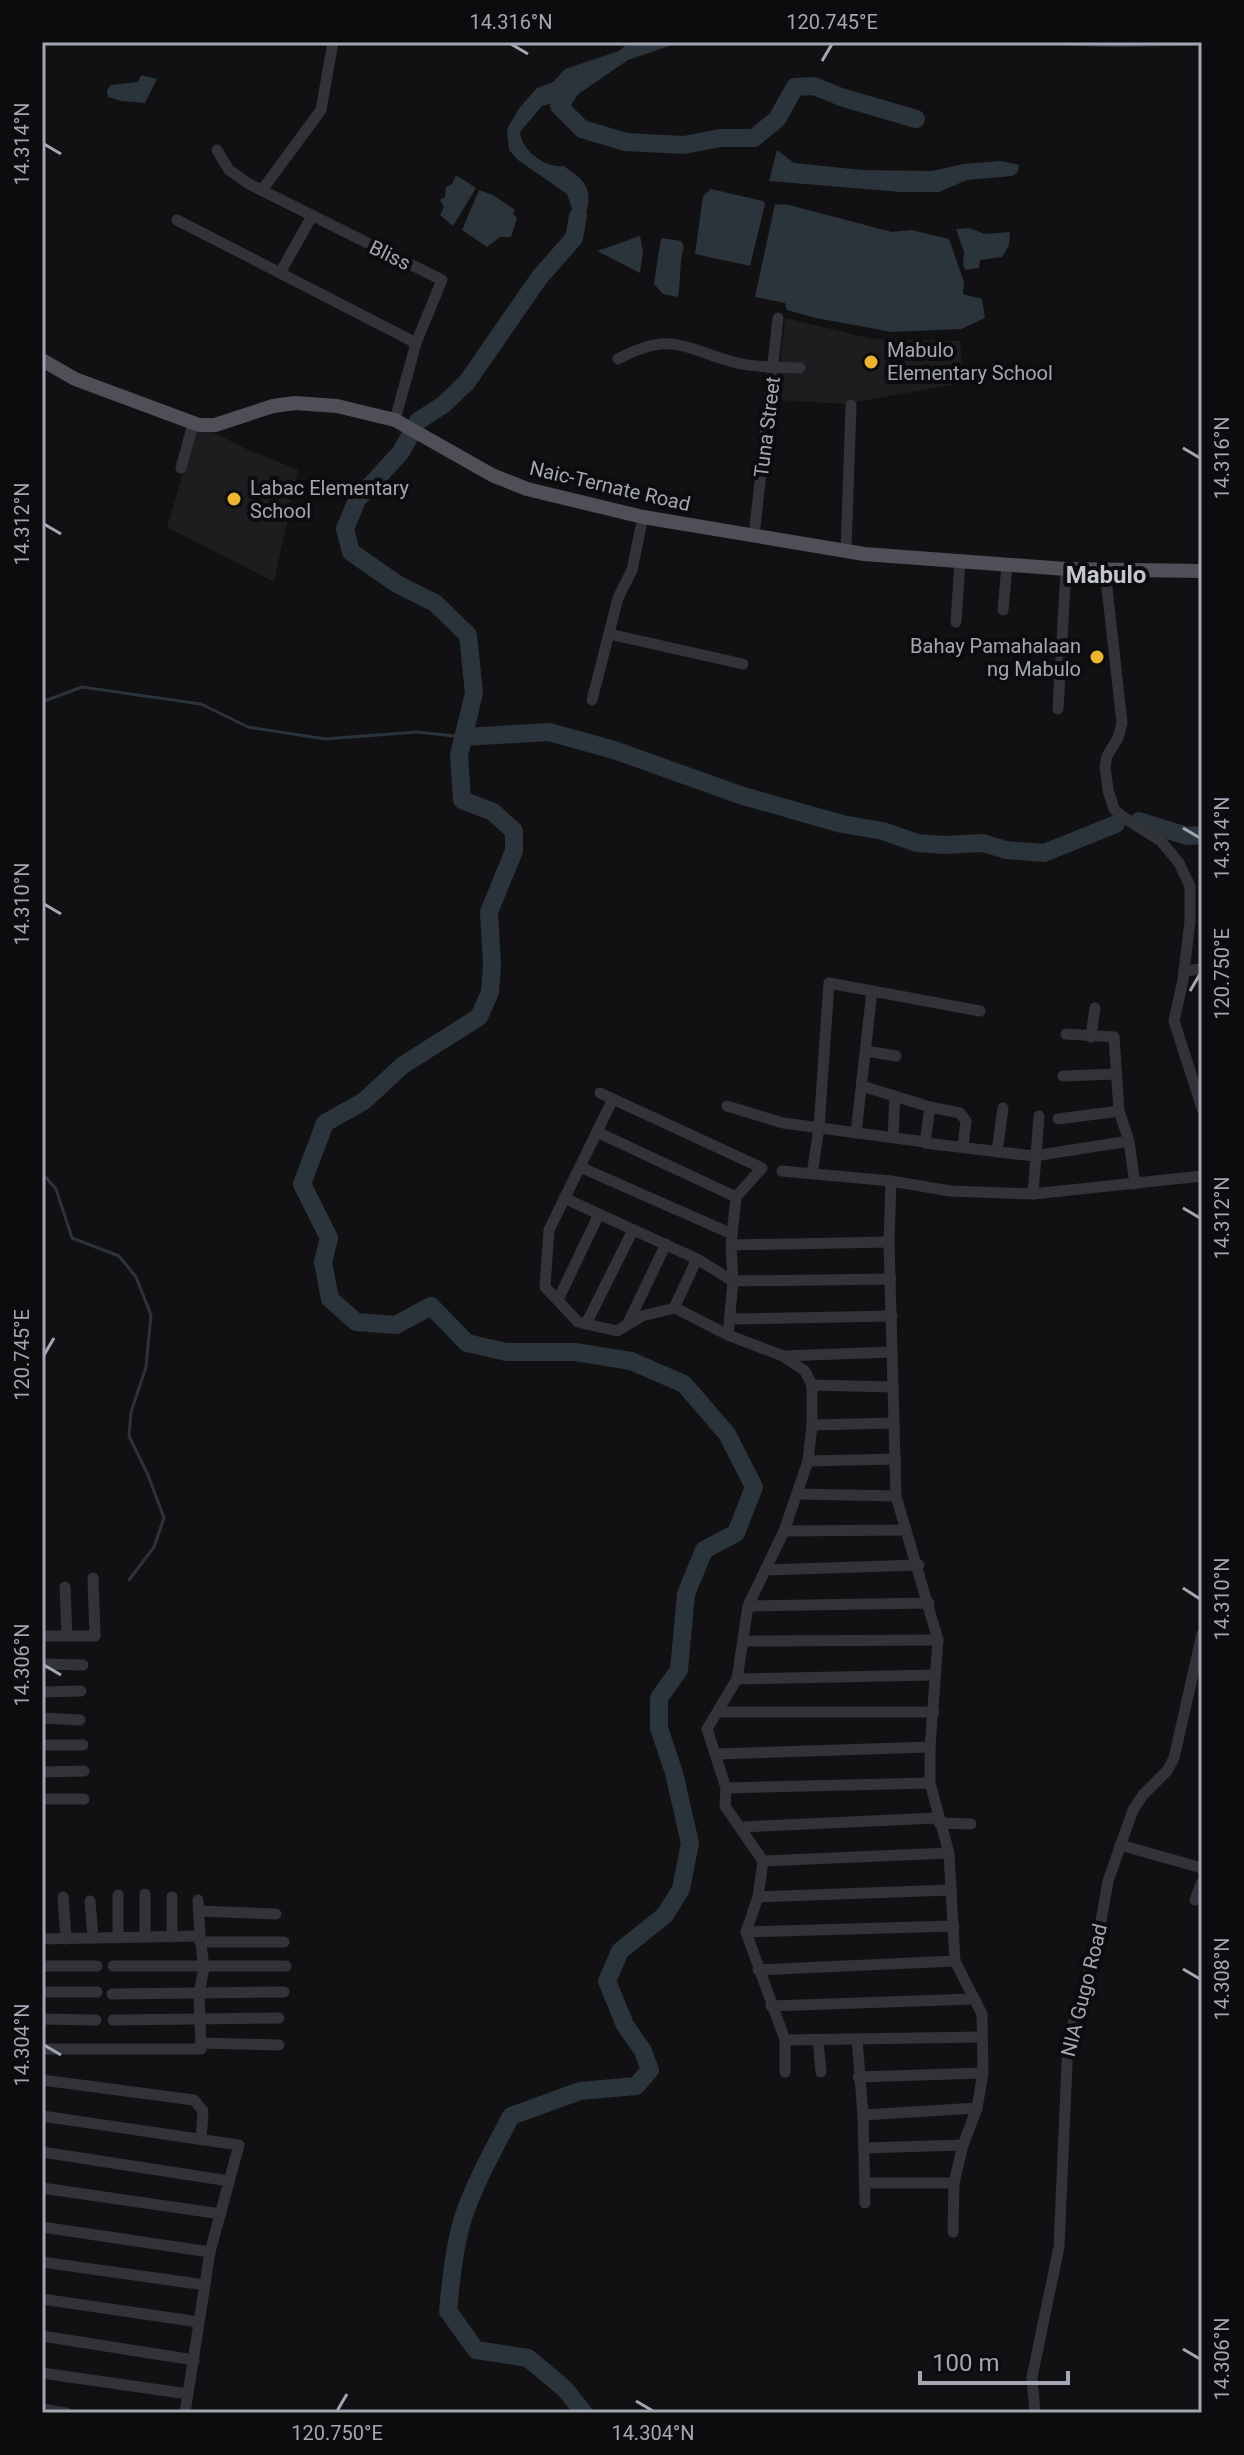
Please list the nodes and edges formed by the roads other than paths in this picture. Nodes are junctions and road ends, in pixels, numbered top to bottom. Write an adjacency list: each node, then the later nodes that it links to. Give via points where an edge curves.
1 (333, 42): 3 (street, via 321,110)
2 (217, 150): 3 (street, Bliss, via 229,170)
3 (262, 190): 4 (street, Bliss)
4 (312, 216): 6 (street); 8 (street, Bliss, via 442,280)
5 (177, 220): 6 (street)
6 (280, 273): 8 (street)
7 (778, 318): 11 (street, Tuna Street)
8 (416, 343): 14 (street, Bliss)
9 (618, 359): 11 (street, via 642,346 671,343)
10 (42, 360): 15 (main road, Naic-Ternate Road, via 75,379)
11 (773, 367): 12 (street); 18 (street, Tuna Street)
12 (800, 368)
13 (851, 405): 19 (street)
14 (395, 420): 15 (main road, Naic-Ternate Road, via 337,406 295,403 215,425); 17 (main road, Naic-Ternate Road, via 527,489)
15 (193, 424): 16 (street)
16 (181, 468)
17 (643, 517): 18 (main road, Naic-Ternate Road); 27 (street, via 632,570)
18 (754, 536): 19 (main road, Naic-Ternate Road)
19 (846, 551): 20 (main road, Naic-Ternate Road)
20 (960, 561): 21 (main road, Naic-Ternate Road); 26 (street)
21 (1007, 565): 22 (main road, Naic-Ternate Road); 25 (street)
22 (1066, 569): 23 (main road, Naic-Ternate Road); 30 (street)
23 (1105, 570): 24 (main road, Naic-Ternate Road); 32 (street, via 1122,715 1105,766 1108,790 1114,809 1161,841 1188,879 1191,915)
24 (1202, 571)
25 (1003, 610)
26 (956, 622)
27 (609, 634): 28 (street); 29 (street)
28 (743, 664)
29 (592, 700)
30 (1058, 709)
31 (1202, 969): 32 (street)
32 (1184, 971): 49 (street, via 1174,1021)
33 (872, 991): 35 (street); 38 (street); 53 (street, via 829,983)
34 (1095, 1008): 37 (street)
35 (980, 1011)
36 (1066, 1034): 37 (street)
37 (1091, 1037): 40 (street, via 1114,1037)
38 (866, 1051): 39 (street); 42 (street)
39 (896, 1056)
40 (1117, 1074): 41 (street); 50 (street)
41 (1063, 1076)
42 (862, 1086): 44 (street); 55 (street)
43 (600, 1093): 45 (street)
44 (895, 1096): 47 (street); 56 (street)
45 (613, 1099): 54 (street); 69 (street, via 762,1168)
46 (727, 1106): 53 (street)
47 (930, 1107): 58 (street); 59 (street, via 960,1113 966,1121)
48 (1003, 1108): 60 (street)
49 (1202, 1108)
50 (1119, 1111): 52 (street); 57 (street)
51 (1039, 1116): 61 (street)
52 (1058, 1119)
53 (819, 1128): 55 (street); 64 (street)
54 (597, 1132): 62 (street); 69 (street)
55 (856, 1133): 56 (street)
56 (893, 1138): 58 (street)
57 (1129, 1141): 61 (street); 67 (street)
58 (925, 1142): 59 (street)
59 (963, 1147): 60 (street)
60 (997, 1152): 61 (street)
61 (1034, 1156): 68 (street)
62 (580, 1167): 70 (street); 73 (street)
63 (782, 1171): 64 (street)
64 (812, 1174): 66 (street)
65 (1202, 1176): 67 (street)
66 (891, 1181): 68 (street, via 950,1191); 74 (street)
67 (1135, 1184): 68 (street)
68 (1033, 1194)
69 (736, 1197): 73 (street)
70 (564, 1198): 71 (street); 79 (street, via 549,1230 545,1287)
71 (599, 1214): 72 (street); 79 (street)
72 (633, 1230): 75 (street); 83 (street)
73 (732, 1239): 74 (street); 78 (street)
74 (889, 1242): 77 (street)
75 (666, 1244): 76 (street); 84 (street)
76 (697, 1259): 78 (street); 80 (street)
77 (891, 1279): 78 (street); 81 (street)
78 (733, 1281): 82 (street)
79 (558, 1300): 83 (street)
80 (674, 1308): 84 (street); 85 (street)
81 (892, 1316): 82 (street); 86 (street)
82 (731, 1319): 85 (street)
83 (586, 1324): 84 (street, via 617,1331)
84 (628, 1324)
85 (728, 1335): 87 (street)
86 (892, 1352): 87 (street); 89 (street)
87 (783, 1356): 88 (street, via 805,1371)
88 (812, 1385): 89 (street); 91 (street)
89 (892, 1387): 90 (street)
90 (894, 1423): 91 (street); 92 (street)
91 (812, 1425): 93 (street)
92 (896, 1459): 93 (street); 95 (street)
93 (808, 1461): 94 (street)
94 (798, 1494): 95 (street); 97 (street)
95 (896, 1496): 96 (street)
96 (906, 1530): 97 (street); 98 (street)
97 (784, 1531): 99 (street)
98 (919, 1565): 99 (street); 102 (street)
99 (765, 1570): 103 (street)
100 (93, 1578): 106 (street, via 95,1636)
101 (65, 1587): 106 (street)
102 (929, 1603): 103 (street); 107 (street)
103 (748, 1606): 108 (street)
104 (1202, 1634): 132 (street, NIA Gugo Road, via 1174,1758 1133,1810)
105 (42, 1636): 106 (street)
106 (67, 1636)
107 (938, 1640): 108 (street); 111 (street)
108 (743, 1641): 112 (street)
109 (42, 1664): 110 (street)
110 (83, 1665)
111 (936, 1675): 112 (street); 116 (street)
112 (737, 1679): 115 (street)
113 (81, 1691): 114 (street)
114 (42, 1692)
115 (718, 1712): 116 (street); 122 (street, via 707,1729)
116 (934, 1712): 121 (street)
117 (42, 1718): 118 (street)
118 (80, 1720)
119 (42, 1745): 120 (street)
120 (83, 1745)
121 (930, 1747): 122 (street); 125 (street)
122 (716, 1754): 126 (street)
123 (84, 1771): 124 (street)
124 (42, 1772)
125 (930, 1783): 126 (street); 129 (street)
126 (726, 1788): 131 (street, via 725,1806)
127 (42, 1799): 128 (street)
128 (84, 1799)
129 (938, 1820): 130 (street); 131 (street); 133 (street)
130 (971, 1824)
131 (740, 1827): 134 (street)
132 (1120, 1845): 135 (street); 214 (street, NIA Gugo Road, via 1066,2050 1059,2247 1032,2377)
133 (949, 1853): 134 (street); 137 (street)
134 (763, 1861): 142 (street)
135 (1202, 1868)
136 (1202, 1882): 143 (street)
137 (951, 1890): 142 (street); 146 (street)
138 (145, 1894): 148 (street)
139 (118, 1895): 151 (street)
140 (63, 1897): 153 (street)
141 (172, 1897): 149 (street)
142 (758, 1897): 147 (street)
143 (1195, 1900)
144 (90, 1901): 150 (street)
145 (276, 1914): 154 (street, via 198,1906)
146 (954, 1926): 147 (street); 156 (street)
147 (746, 1932): 162 (street)
148 (145, 1937): 149 (street); 151 (street)
149 (172, 1937): 154 (street)
150 (93, 1938): 151 (street); 153 (street)
151 (118, 1938)
152 (42, 1939): 153 (street)
153 (66, 1939)
154 (200, 1939): 155 (street); 161 (street)
155 (284, 1942)
156 (955, 1961): 162 (street); 168 (street)
157 (42, 1966): 158 (street)
158 (97, 1966)
159 (113, 1966): 161 (street)
160 (286, 1966): 161 (street)
161 (204, 1968): 167 (street)
162 (758, 1970): 169 (street)
163 (42, 1992): 164 (street)
164 (97, 1992)
165 (284, 1992): 167 (street)
166 (112, 1994): 167 (street)
167 (199, 1994): 174 (street)
168 (973, 1999): 169 (street); 175 (street, via 982,2014)
169 (771, 2006): 177 (street)
170 (279, 2018): 174 (street)
171 (42, 2019): 172 (street)
172 (96, 2020)
173 (113, 2020): 174 (street)
174 (200, 2021): 179 (street)
175 (982, 2037): 176 (street); 184 (street)
176 (857, 2039): 178 (street); 185 (street)
177 (785, 2040): 178 (street); 182 (street)
178 (818, 2040): 183 (street)
179 (201, 2043): 180 (street); 181 (street, via 201,2049)
180 (279, 2045)
181 (42, 2049)
182 (785, 2072)
183 (821, 2072)
184 (983, 2073): 185 (street); 187 (street)
185 (858, 2077): 188 (street)
186 (42, 2080): 190 (street, via 194,2100 203,2111)
187 (977, 2108): 188 (street); 191 (street)
188 (863, 2115): 192 (street)
189 (42, 2116): 190 (street)
190 (201, 2140): 194 (street, via 239,2145)
191 (963, 2145): 192 (street); 196 (street)
192 (864, 2148): 195 (street)
193 (42, 2152): 194 (street)
194 (229, 2181): 199 (street)
195 (864, 2183): 196 (street); 198 (street)
196 (954, 2183): 201 (street)
197 (42, 2188): 199 (street)
198 (865, 2203)
199 (221, 2214): 202 (street)
200 (42, 2227): 202 (street)
201 (953, 2232)
202 (210, 2252): 204 (street)
203 (42, 2262): 204 (street)
204 (205, 2285): 206 (street)
205 (42, 2299): 206 (street)
206 (199, 2322): 208 (street)
207 (42, 2336): 208 (street)
208 (194, 2360): 210 (street)
209 (42, 2373): 210 (street)
210 (188, 2394): 213 (street)
211 (42, 2409): 212 (street)
212 (66, 2413)
213 (185, 2413)
214 (1035, 2413)

